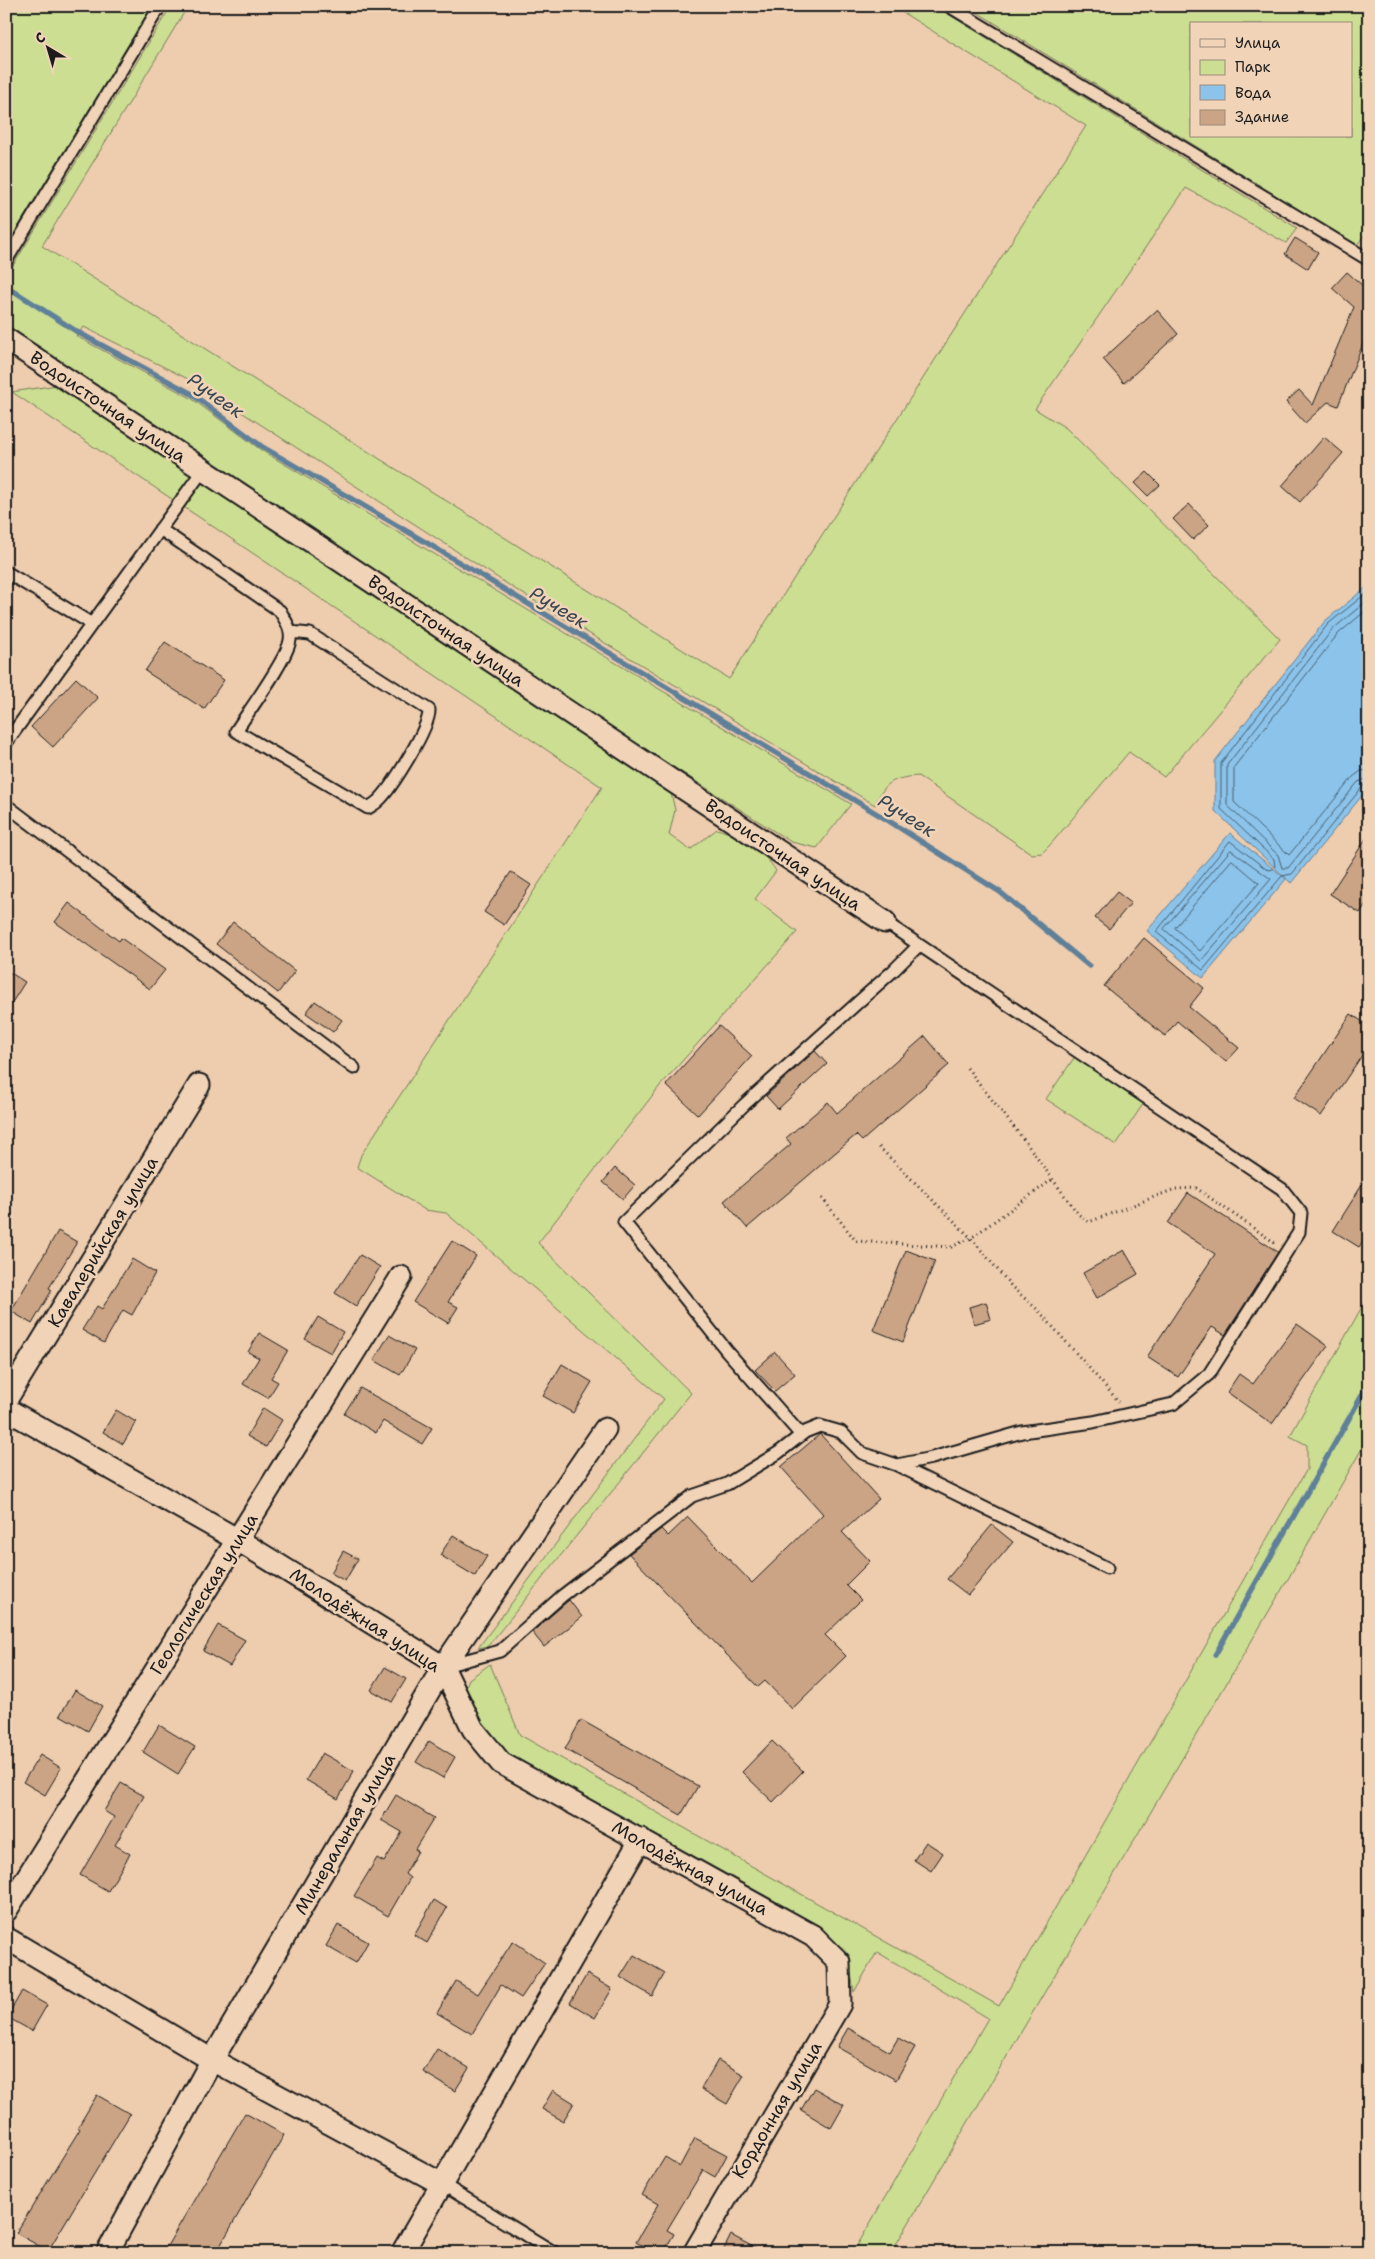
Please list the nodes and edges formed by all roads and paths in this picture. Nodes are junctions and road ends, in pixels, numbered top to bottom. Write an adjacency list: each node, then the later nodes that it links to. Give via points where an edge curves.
1 (160, 6): 3 (lane)
2 (949, 6): 4 (lane)
3 (6, 260)
4 (1369, 260)
5 (6, 339): 6 (street, Водоисточная улица)
6 (203, 470): 7 (lane); 13 (street, Водоисточная улица)
7 (160, 529): 9 (lane); 10 (lane, via 280,612)
8 (6, 572): 9 (lane)
9 (92, 624): 11 (lane)
10 (290, 632): 10 (lane, via 282,659 236,731 368,808 377,802 402,767 429,720 429,710 310,634)
11 (6, 743)
12 (6, 805): 15 (lane)
13 (885, 922): 14 (lane)
14 (919, 945): 22 (lane, via 1282,1189 1301,1212 1299,1232); 28 (lane, via 745,1104 624,1222 727,1351)
15 (354, 1068)
16 (966, 1068): 19 (path)
17 (199, 1084): 24 (street, Кавалерийская улица)
18 (879, 1147): 21 (path)
19 (1053, 1179): 21 (path); 22 (path, via 1078,1214 1089,1222 1175,1189 1196,1188)
20 (822, 1198): 21 (path, via 856,1241 951,1247)
21 (971, 1238): 26 (path)
22 (1287, 1251): 26 (lane, via 1209,1374 1173,1404)
23 (401, 1277): 30 (street, Геологическая улица)
24 (6, 1400)
25 (6, 1409): 30 (street, Молодёжная улица)
26 (1129, 1414): 29 (lane, via 1022,1432)
27 (605, 1429): 32 (street, Минеральная улица)
28 (801, 1436): 29 (lane, via 820,1426 841,1432 862,1453); 32 (lane, via 727,1484 692,1496 562,1596 500,1651)
29 (897, 1465): 31 (lane)
30 (238, 1540): 32 (street, Молодёжная улица); 34 (street, Геологическая улица)
31 (1107, 1568)
32 (443, 1667): 33 (street, Молодёжная улица, via 473,1729 501,1763); 37 (street, Минеральная улица)
33 (640, 1839): 36 (street, Молодёжная улица, via 813,1936); 38 (street)
34 (6, 1911)
35 (6, 1938): 37 (street)
36 (839, 1962): 42 (street, Кордонная улица, via 840,2004)
37 (212, 2060): 38 (street); 39 (street, Минеральная улица)
38 (442, 2184): 40 (street); 41 (lane)
39 (107, 2253)
40 (402, 2253)
41 (555, 2253)
42 (694, 2253)

